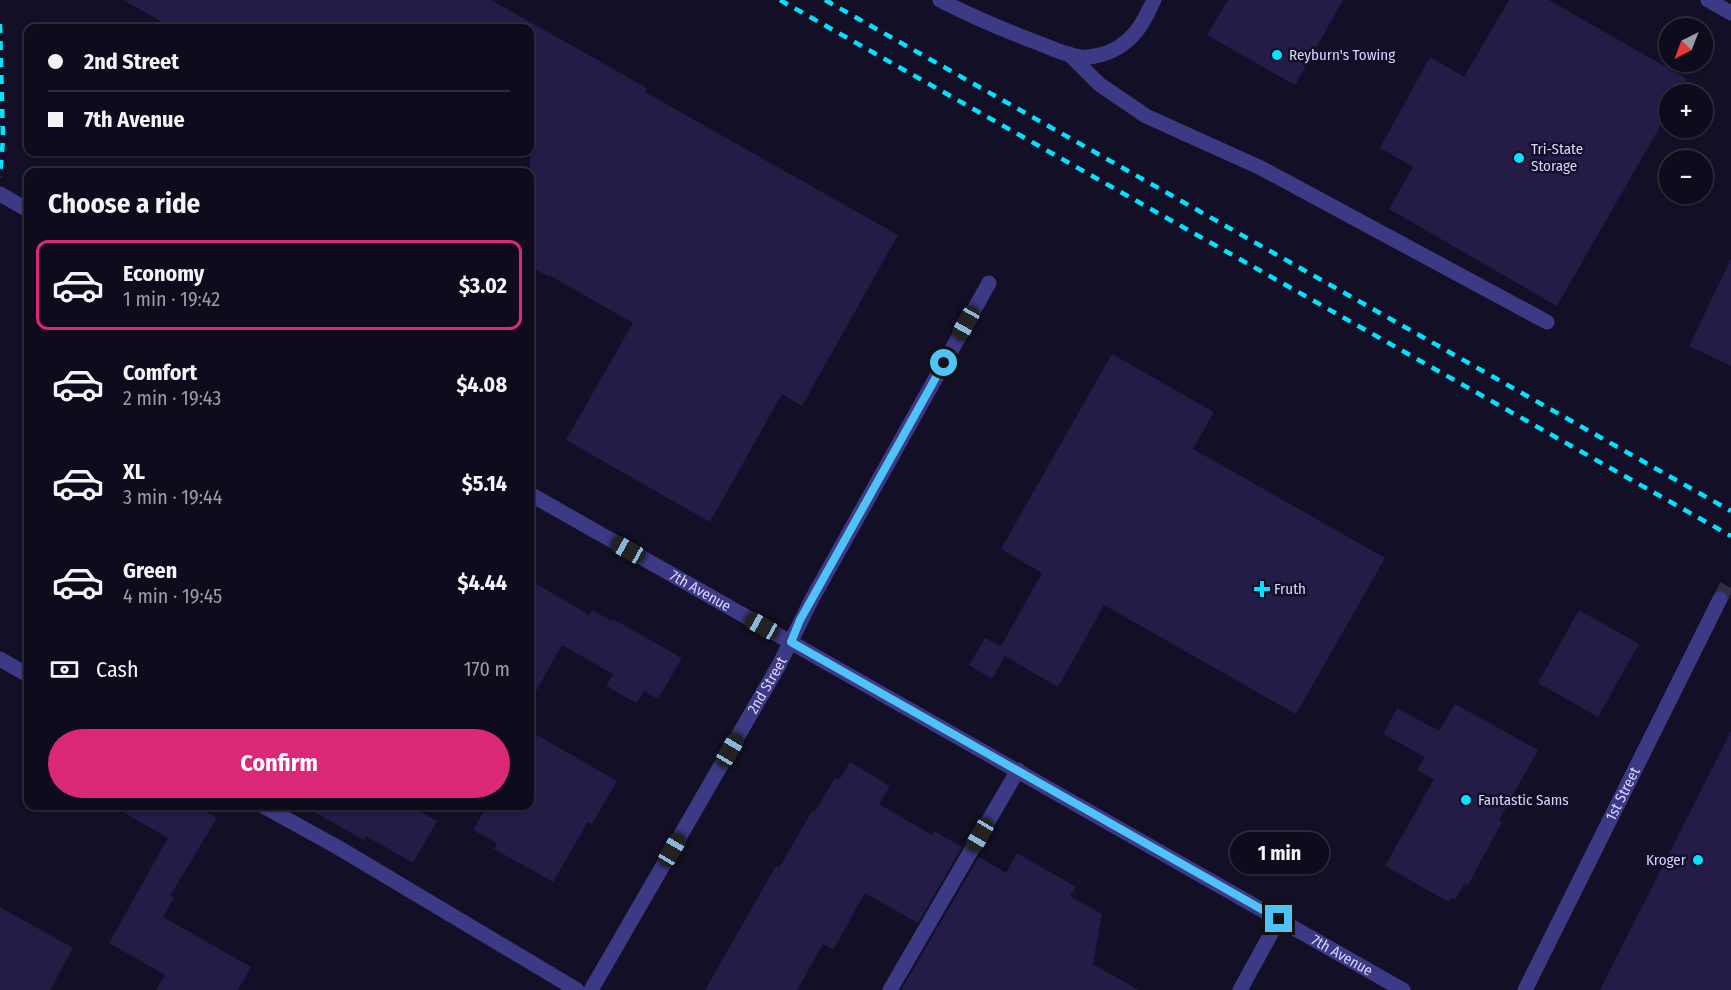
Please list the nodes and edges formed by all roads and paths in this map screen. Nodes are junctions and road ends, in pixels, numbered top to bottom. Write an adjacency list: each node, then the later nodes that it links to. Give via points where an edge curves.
1 (940, 0): 5 (street, via 970,16)
2 (1155, 0): 5 (street, via 1136,34 1122,45 1095,56)
3 (1708, 0): 4 (street)
4 (1731, 13)
5 (1069, 54): 9 (street, via 1099,84 1146,116 1261,168)
6 (0, 194): 7 (street)
7 (24, 208)
8 (988, 283): 12 (street, 2nd Street)
9 (1547, 322)
10 (534, 496): 12 (street, 7th Avenue)
11 (1720, 599): 24 (street, 1st Street)
12 (791, 642): 15 (street, 7th Avenue); 20 (street, 2nd Street)
13 (0, 659): 14 (street)
14 (24, 673)
15 (1018, 770): 17 (street, 7th Avenue); 21 (street)
16 (270, 810): 19 (street)
17 (1279, 919): 18 (street, 7th Avenue); 22 (street)
18 (1377, 984): 23 (street, 7th Avenue)
19 (577, 990)
20 (591, 990)
21 (890, 990)
22 (1240, 990)
23 (1403, 990)
24 (1525, 990)

